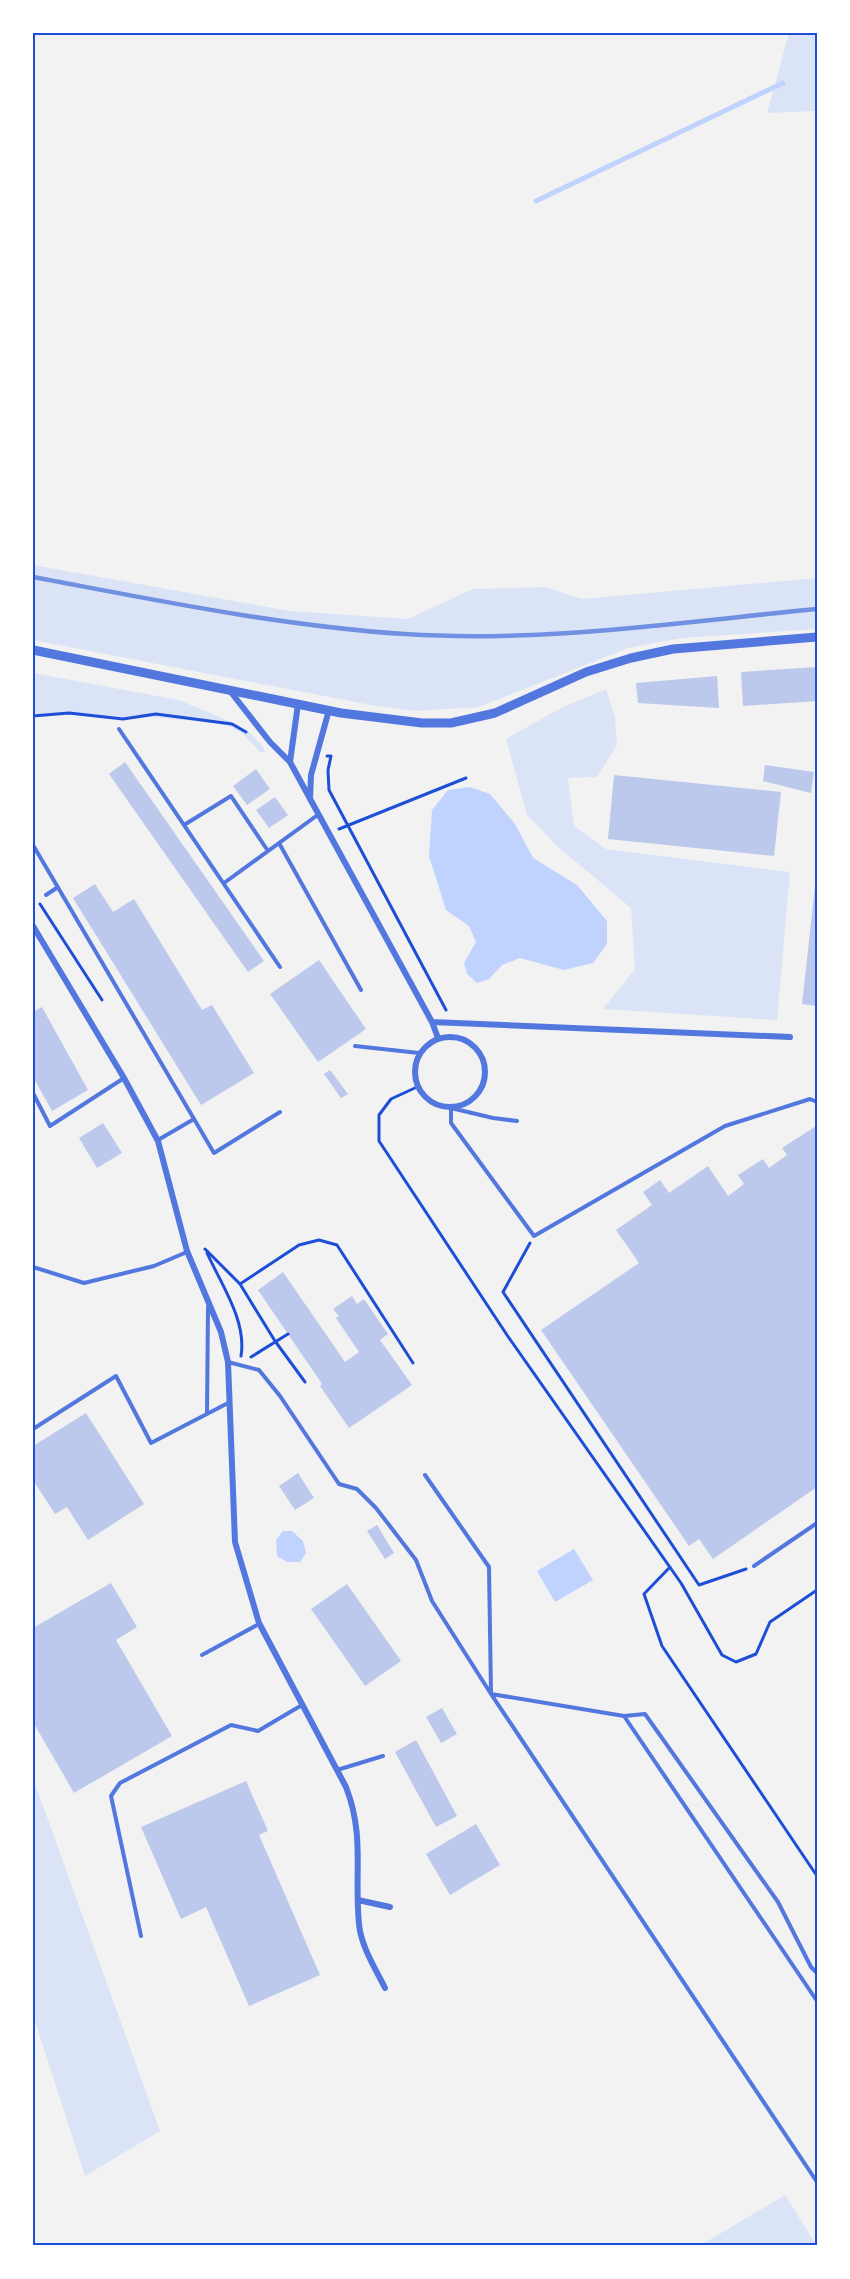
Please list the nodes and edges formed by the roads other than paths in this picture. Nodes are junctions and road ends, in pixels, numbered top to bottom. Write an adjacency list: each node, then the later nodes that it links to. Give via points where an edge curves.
1 (817, 637): 5 (street, via 673,649 631,658 586,672 495,713 451,723 393,721)
2 (33, 650): 3 (street)
3 (230, 690): 4 (street); 7 (street)
4 (298, 704): 5 (street); 7 (street)
5 (329, 710): 8 (street, via 311,775)
6 (119, 729): 10 (lane)
7 (290, 762): 8 (street)
8 (310, 800): 9 (street)
9 (319, 814): 11 (lane); 20 (street)
10 (184, 825): 13 (lane, via 231,796); 14 (lane)
11 (279, 843): 13 (lane); 19 (lane)
12 (33, 845): 15 (lane)
13 (268, 851): 14 (lane)
14 (224, 883): 18 (lane)
15 (58, 887): 16 (lane); 30 (lane)
16 (46, 895)
17 (33, 926): 25 (street)
18 (280, 967)
19 (361, 990)
20 (432, 1022): 21 (street); 22 (street)
21 (790, 1037)
22 (438, 1038): 24 (street); 28 (street, via 459,1037 476,1048 485,1066 483,1086 470,1101)
23 (355, 1046): 24 (lane)
24 (419, 1053): 28 (street, via 414,1070 417,1087 431,1102)
25 (124, 1078): 26 (lane, via 50,1126); 32 (street)
26 (33, 1093)
27 (817, 1102): 28 (lane, via 810,1099 724,1126 534,1236 451,1123)
28 (451, 1108): 31 (lane)
29 (280, 1113): 30 (lane, via 214,1153)
30 (194, 1119): 32 (lane)
31 (517, 1121)
32 (158, 1141): 33 (street)
33 (187, 1251): 34 (lane, via 153,1266 84,1283); 35 (street)
34 (33, 1267)
35 (209, 1300): 36 (street); 38 (lane)
36 (228, 1362): 37 (street); 45 (lane, via 259,1370 339,1484 357,1489 376,1508 416,1560 432,1601)
37 (230, 1402): 38 (lane); 43 (street, via 235,1542)
38 (207, 1414): 39 (lane, via 152,1443 116,1376)
39 (33, 1429)
40 (425, 1475): 45 (lane, via 489,1567)
41 (817, 1523): 42 (lane)
42 (754, 1566)
43 (259, 1623): 44 (lane); 46 (street)
44 (202, 1655)
45 (491, 1694): 47 (lane); 56 (lane)
46 (302, 1704): 49 (street); 52 (lane, via 258,1731 231,1725 120,1783 111,1796)
47 (624, 1716): 53 (lane, via 645,1714 778,1902); 55 (lane)
48 (383, 1756): 49 (lane)
49 (337, 1770): 50 (street, via 355,1809)
50 (358, 1900): 51 (street); 54 (street, via 361,1934)
51 (390, 1907)
52 (141, 1936)
53 (817, 1973)
54 (385, 1988)
55 (817, 2001)
56 (817, 2182)

